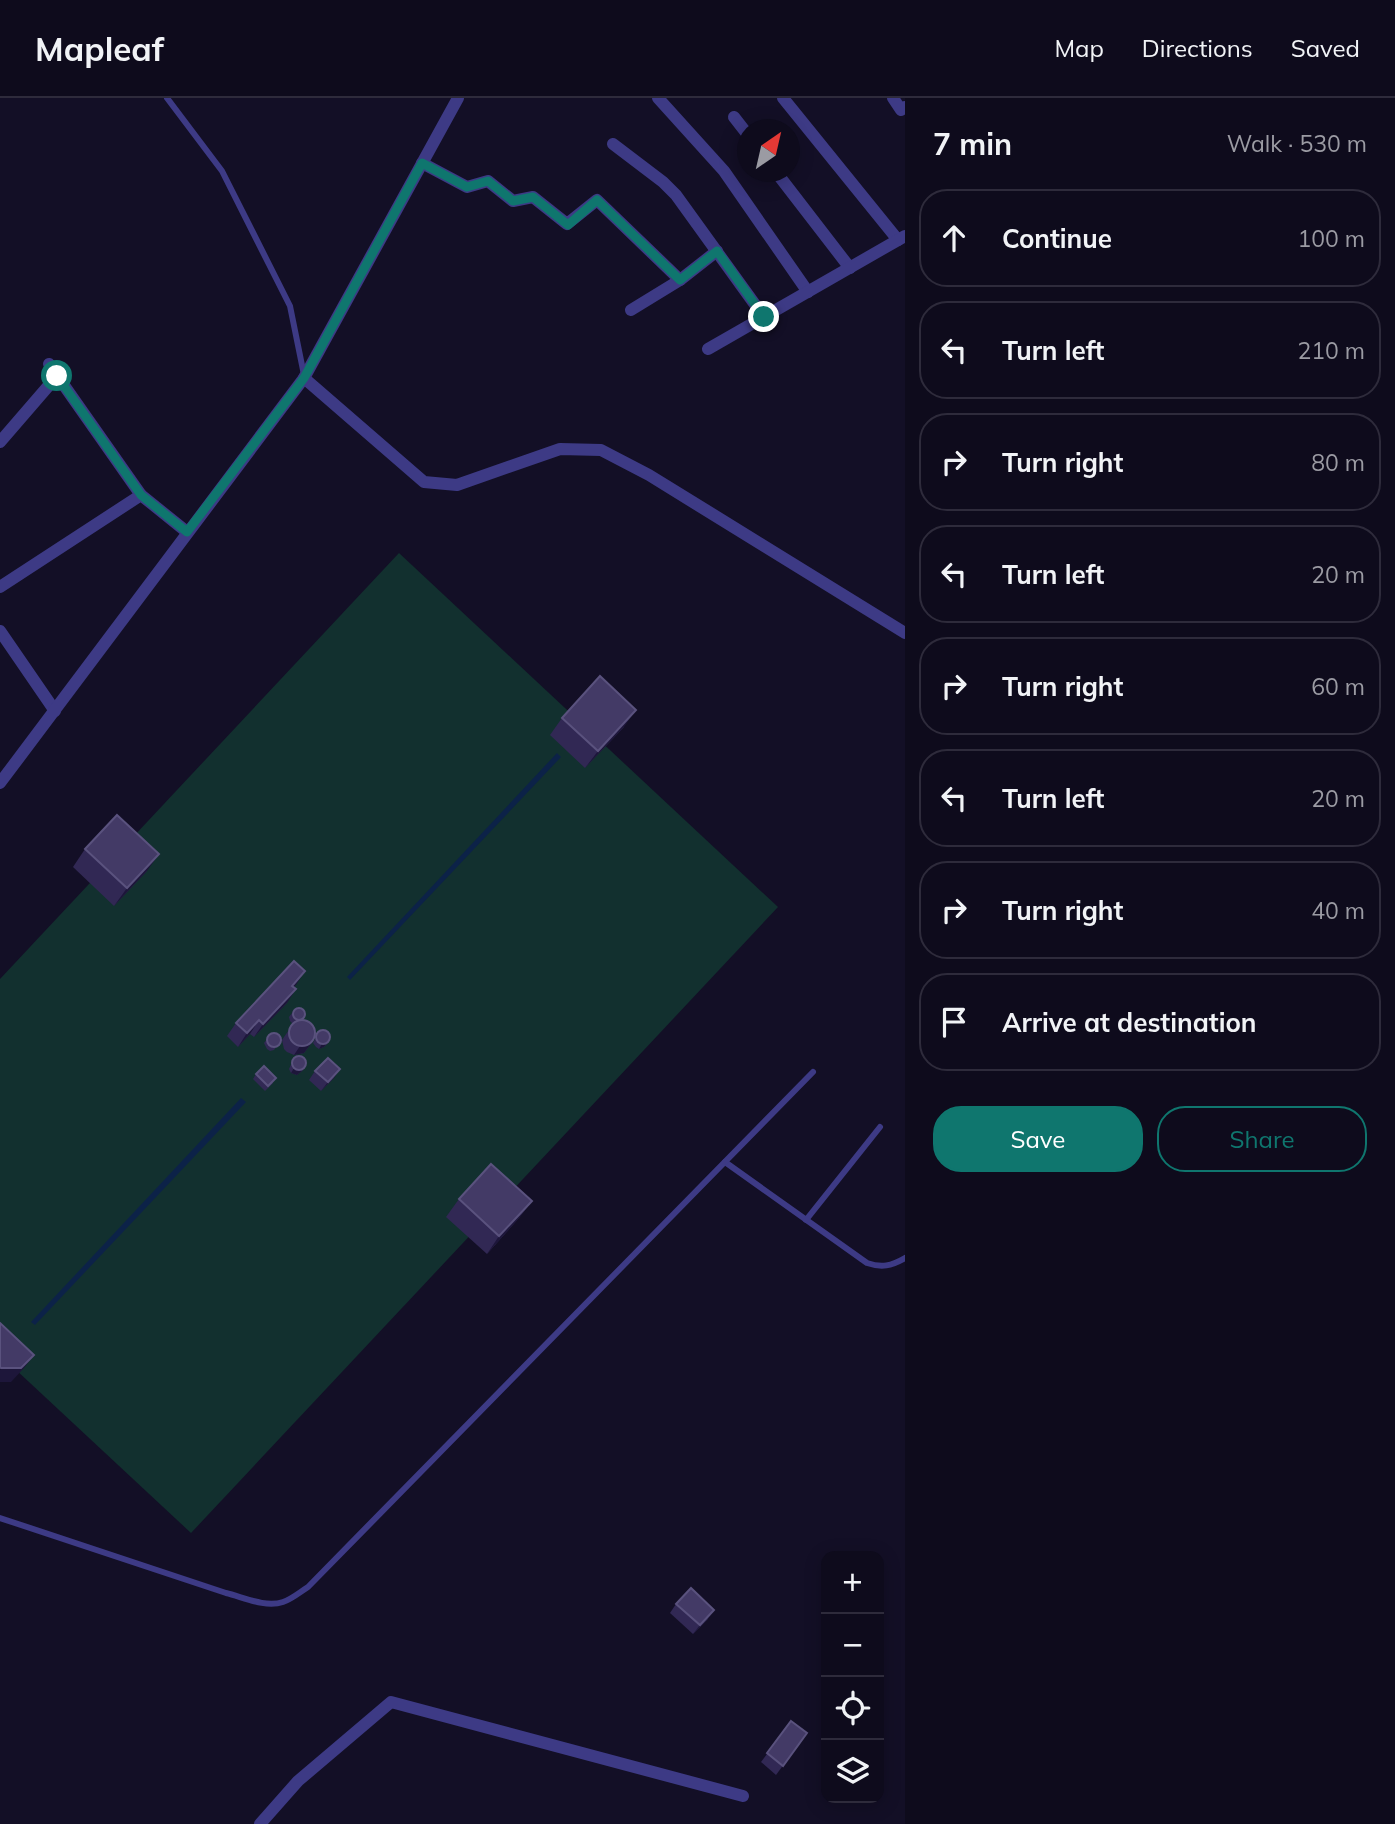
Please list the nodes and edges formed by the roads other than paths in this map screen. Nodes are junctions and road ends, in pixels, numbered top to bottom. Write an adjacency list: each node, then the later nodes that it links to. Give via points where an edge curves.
1 (167, 98): 23 (lane, via 222,171 290,306)
2 (442, 98): 6 (street)
3 (658, 98): 17 (street, via 724,171)
4 (783, 98): 13 (street)
5 (893, 98): 7 (street, via 901,110)
6 (455, 103): 11 (street)
7 (905, 107)
8 (734, 117): 9 (street)
9 (737, 121)
10 (613, 144): 14 (street, via 670,189)
11 (422, 163): 16 (street, via 467,187 488,181 513,201 533,197 568,225 597,200); 23 (street)
12 (784, 182): 15 (street)
13 (902, 238): 15 (street)
14 (717, 251): 16 (street); 19 (street)
15 (850, 268): 17 (street)
16 (680, 280): 18 (street)
17 (808, 292): 19 (street)
18 (631, 310)
19 (764, 317): 20 (street)
20 (708, 349)
21 (49, 364): 22 (street)
22 (57, 376): 24 (street); 25 (street)
23 (304, 378): 26 (street); 29 (street, via 424,482 457,485 560,449 601,450)
24 (0, 442)
25 (141, 495): 26 (street); 27 (street)
26 (187, 532): 30 (street)
27 (0, 587)
28 (0, 631): 30 (street)
29 (905, 633)
30 (55, 710): 31 (street)
31 (0, 783)
32 (813, 1072): 34 (lane)
33 (880, 1127): 35 (lane)
34 (724, 1162): 35 (lane); 37 (lane, via 308,1587 292,1598 261,1603)
35 (806, 1220): 36 (lane, via 867,1263 889,1266)
36 (905, 1258)
37 (0, 1518)
38 (743, 1796): 39 (street, via 391,1702 298,1781)
39 (260, 1824)

